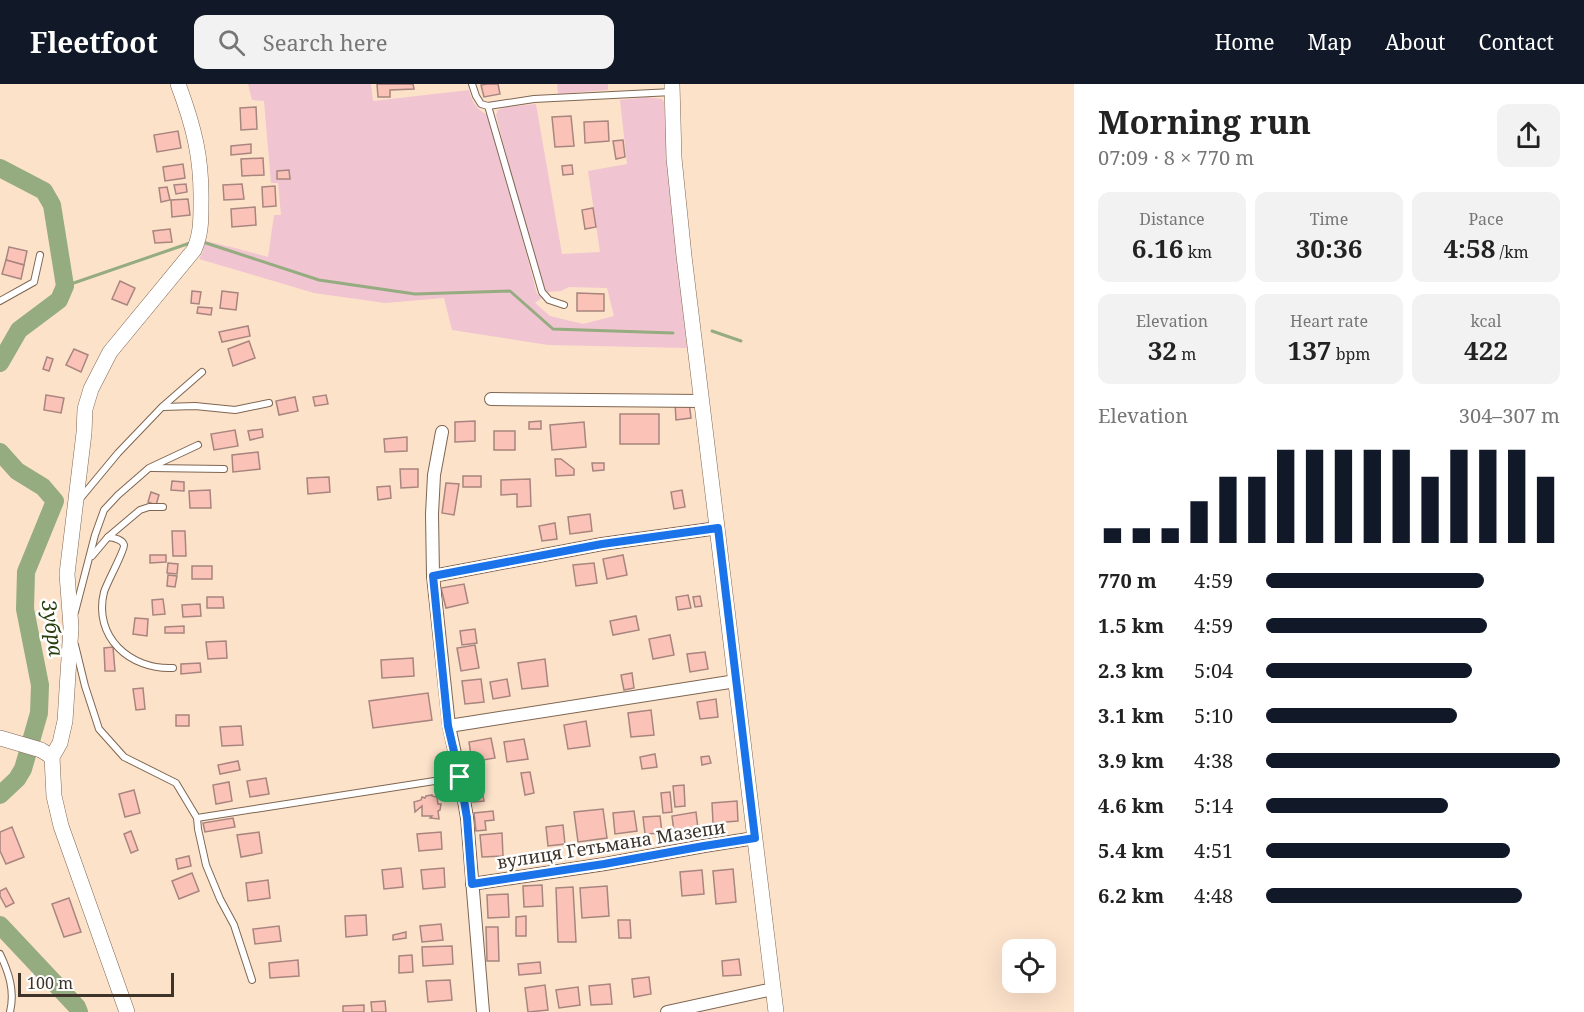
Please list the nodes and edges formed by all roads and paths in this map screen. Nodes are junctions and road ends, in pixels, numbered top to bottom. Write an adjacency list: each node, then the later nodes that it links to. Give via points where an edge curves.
1 (178, 84): 17 (street, via 197,142 202,178 199,239 110,352 91,389 84,409)
2 (472, 84): 4 (lane, via 481,104)
3 (672, 88): 4 (lane); 10 (street, via 674,158)
4 (488, 106): 7 (lane, via 542,292 549,300)
5 (40, 255): 6 (lane, via 34,282)
6 (0, 301)
7 (564, 305)
8 (202, 372): 12 (lane)
9 (491, 399): 10 (street)
10 (702, 401): 19 (street)
11 (269, 403): 12 (lane, via 235,410)
12 (162, 408): 17 (lane)
13 (442, 432): 22 (street, via 434,475)
14 (198, 445): 15 (lane)
15 (149, 468): 16 (lane); 21 (lane, via 104,510)
16 (224, 469)
17 (75, 505): 23 (street, via 67,574)
18 (163, 507): 20 (lane, via 140,510)
19 (718, 528): 22 (street, via 602,544); 25 (street)
20 (108, 537): 21 (lane); 24 (lane, via 124,545 104,594 102,608 110,636 126,655 140,663)
21 (90, 559): 23 (lane)
22 (433, 576): 26 (street)
23 (71, 627): 28 (street, via 65,721 60,742); 30 (lane, via 99,729 124,757 176,783)
24 (173, 668)
25 (736, 681): 26 (street); 31 (street)
26 (448, 726): 29 (street)
27 (0, 738): 28 (street)
28 (46, 753): 37 (street, via 61,826)
29 (460, 777): 30 (lane); 32 (street)
30 (197, 818): 34 (lane, via 206,865 234,925)
31 (755, 838): 32 (street, вулиця Гетьмана Мазепи); 35 (street)
32 (472, 884): 38 (street)
33 (0, 954): 36 (lane, via 12,989)
34 (252, 980)
35 (773, 989): 39 (street); 40 (street)
36 (10, 1012)
37 (127, 1012)
38 (483, 1012)
39 (667, 1012)
40 (776, 1012)

